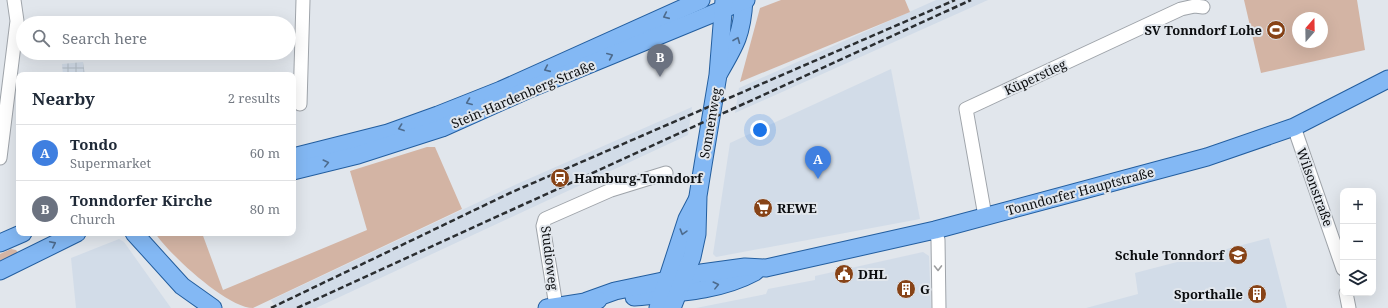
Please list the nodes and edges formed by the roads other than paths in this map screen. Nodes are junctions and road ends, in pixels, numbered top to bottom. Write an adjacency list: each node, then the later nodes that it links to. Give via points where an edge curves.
1 (14, 0): 7 (street)
2 (303, 0): 11 (street)
3 (701, 0): 13 (main road, Stein-Hardenberg-Straße, one-way to 13, via 501,90 438,115 388,133)
4 (745, 0): 5 (main road, Stein-Hardenberg-Straße); 9 (main road, Sonnenweg, one-way to 4, via 737,42)
5 (723, 5): 9 (main road, Sonnenweg); 15 (main road, Stein-Hardenberg-Straße, one-way to 5, via 358,155 438,130)
6 (1204, 7): 17 (street, Küperstieg, via 1181,9 966,109)
7 (16, 16)
8 (16, 29): 14 (street)
9 (718, 74): 25 (main road, Sonnenweg, via 698,196 687,219)
10 (1388, 79): 12 (main road, Tonndorfer Hauptstraße)
11 (300, 104)
12 (1294, 127): 17 (main road, Tonndorfer Hauptstraße, via 1207,157); 23 (street, Wilsonstraße)
13 (296, 156)
14 (0, 158)
15 (296, 170)
16 (666, 173): 27 (street, Studioweg, via 611,190 545,219 543,226)
17 (985, 216): 18 (main road, Tonndorfer Hauptstraße)
18 (935, 230): 25 (main road, Tonndorfer Hauptstraße, via 760,269 728,282); 29 (street, one-way to 29, via 938,240)
19 (17, 236): 22 (main road)
20 (71, 236): 24 (main road, one-way to 20)
21 (137, 236): 28 (main road, via 182,286)
22 (0, 243)
23 (1340, 260)
24 (0, 271)
25 (670, 294): 27 (main road, Tonndorfer Hauptstraße, via 615,291 587,301)
26 (1347, 296): 30 (street)
27 (552, 307)
28 (213, 308)
29 (939, 308)
30 (1349, 308)

